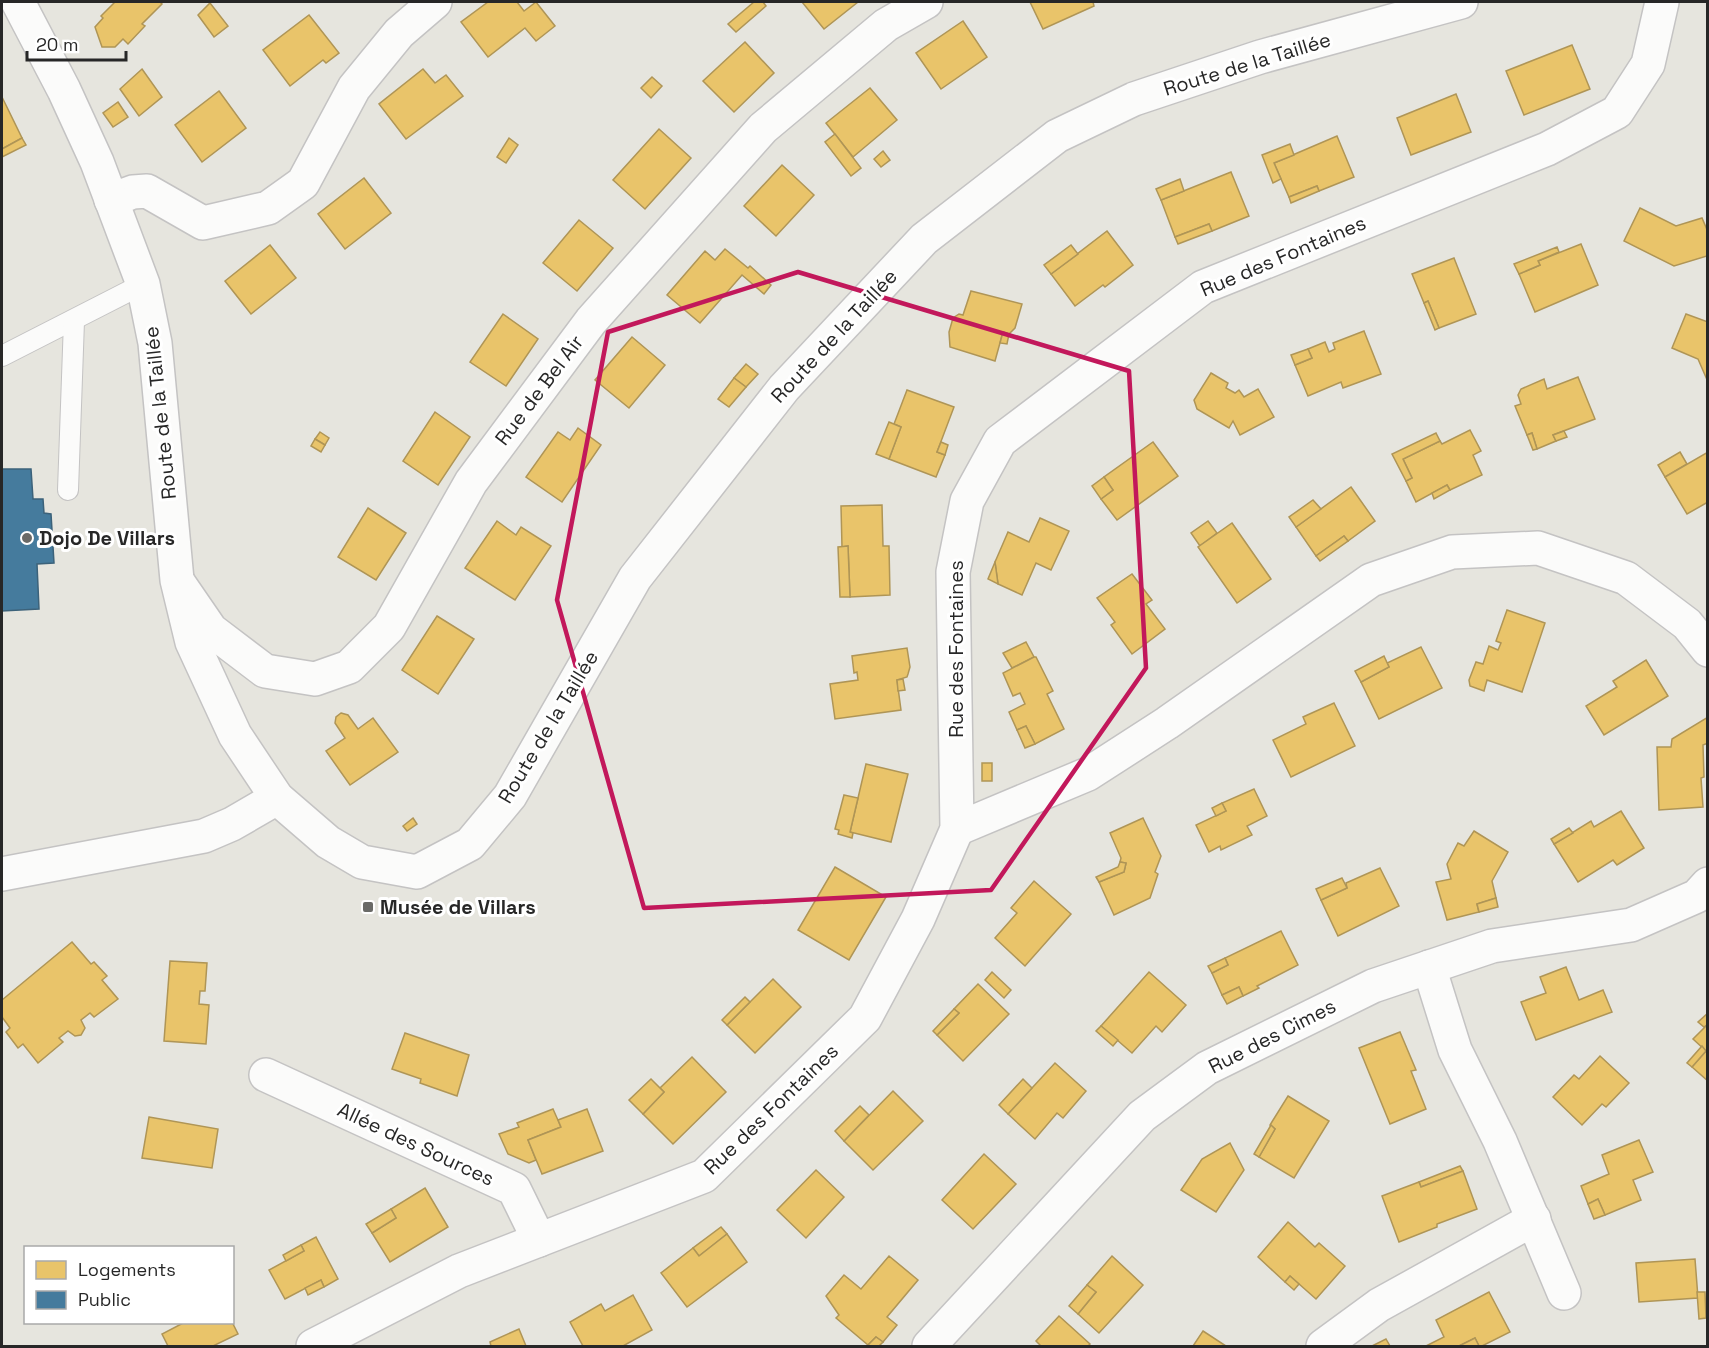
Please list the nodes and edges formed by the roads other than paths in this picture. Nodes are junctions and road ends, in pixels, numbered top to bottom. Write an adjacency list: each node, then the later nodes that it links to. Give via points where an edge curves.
1 (18, 2): 6 (street, Route de la Taillée, via 64,90)
2 (435, 2): 6 (street, via 399,33 354,88 303,183 268,208 203,223 147,191)
3 (926, 2): 11 (street, Rue de Bel Air, via 886,25 763,128 591,321 471,482 388,627 349,667 315,679 265,670 211,630)
4 (1461, 2): 13 (street, Route de la Taillée, via 1260,57 1134,99 1057,136 924,239 784,388 635,578 510,796 470,844 417,872 362,862 327,842)
5 (1662, 2): 14 (street, Rue des Fontaines, via 1648,64 1617,112 1547,149 1203,287 1000,441 967,501 953,572)
6 (111, 200): 7 (street, Route de la Taillée)
7 (143, 284): 8 (lane); 11 (street, Route de la Taillée, via 155,343)
8 (74, 321): 9 (lane); 10 (lane)
9 (2, 356)
10 (68, 490)
11 (177, 580): 13 (street, Route de la Taillée, via 192,642 235,735)
12 (1707, 650): 14 (street, via 1687,624 1626,578 1538,548 1452,552 1371,580 1088,774)
13 (277, 798): 15 (street, via 204,836)
14 (957, 828): 20 (street, Rue des Fontaines, via 918,919 865,1018 704,1176)
15 (2, 874)
16 (1707, 884): 17 (street, Rue des Cimes, via 1697,896 1630,925 1492,946)
17 (1429, 967): 19 (street, via 1455,1050); 23 (street, Rue des Cimes, via 1373,986 1207,1068 1142,1116)
18 (266, 1075): 20 (street, Allée des Sources, via 514,1189)
19 (1534, 1219): 21 (street); 24 (street, via 1379,1305)
20 (539, 1240): 22 (street, Rue des Fontaines, via 459,1271)
21 (1564, 1293)
22 (313, 1347)
23 (929, 1347)
24 (1323, 1347)

